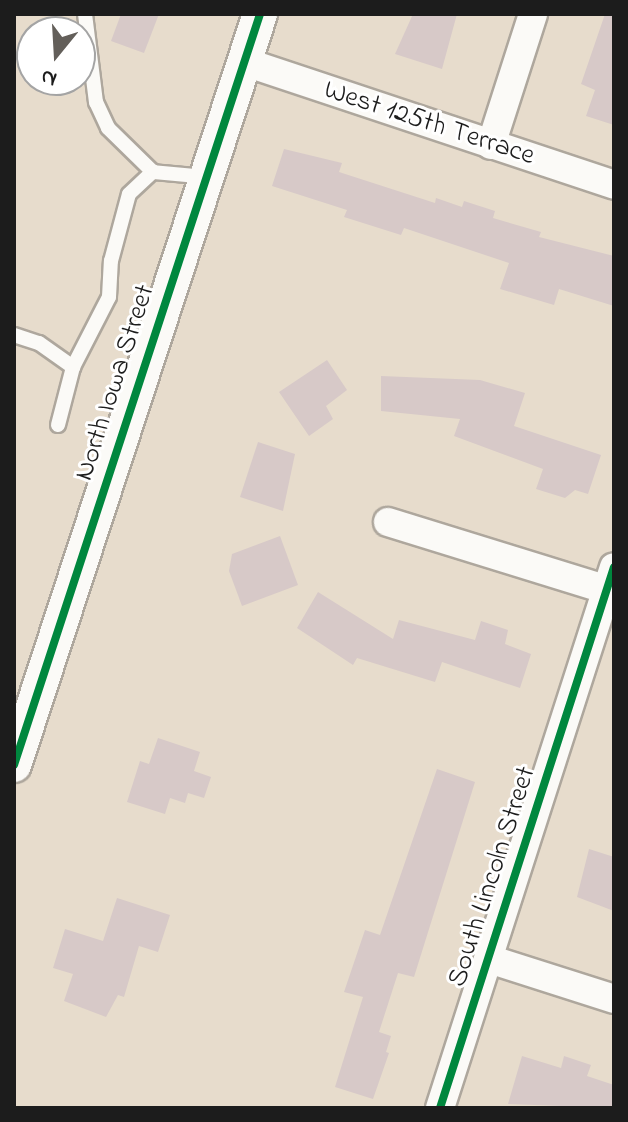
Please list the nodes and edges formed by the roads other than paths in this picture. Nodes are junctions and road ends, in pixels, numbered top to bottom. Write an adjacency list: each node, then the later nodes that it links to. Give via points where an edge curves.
1 (85, 14): 6 (lane, via 96,102 108,128)
2 (260, 14): 4 (street, North Iowa Street)
3 (533, 14): 5 (street)
4 (245, 62): 5 (street, West 125th Terrace); 7 (street, North Iowa Street)
5 (491, 145): 8 (street, West 125th Terrace)
6 (153, 172): 7 (lane); 10 (lane, via 129,194 111,261 109,297)
7 (207, 177): 14 (street, North Iowa Street)
8 (614, 185)
9 (14, 335): 10 (lane, via 39,343)
10 (73, 367): 11 (lane)
11 (58, 425)
12 (388, 522): 13 (street)
13 (612, 583): 15 (street, South Lincoln Street)
14 (14, 765)
15 (492, 960): 16 (street); 17 (street, South Lincoln Street)
16 (614, 999)
17 (440, 1108)

